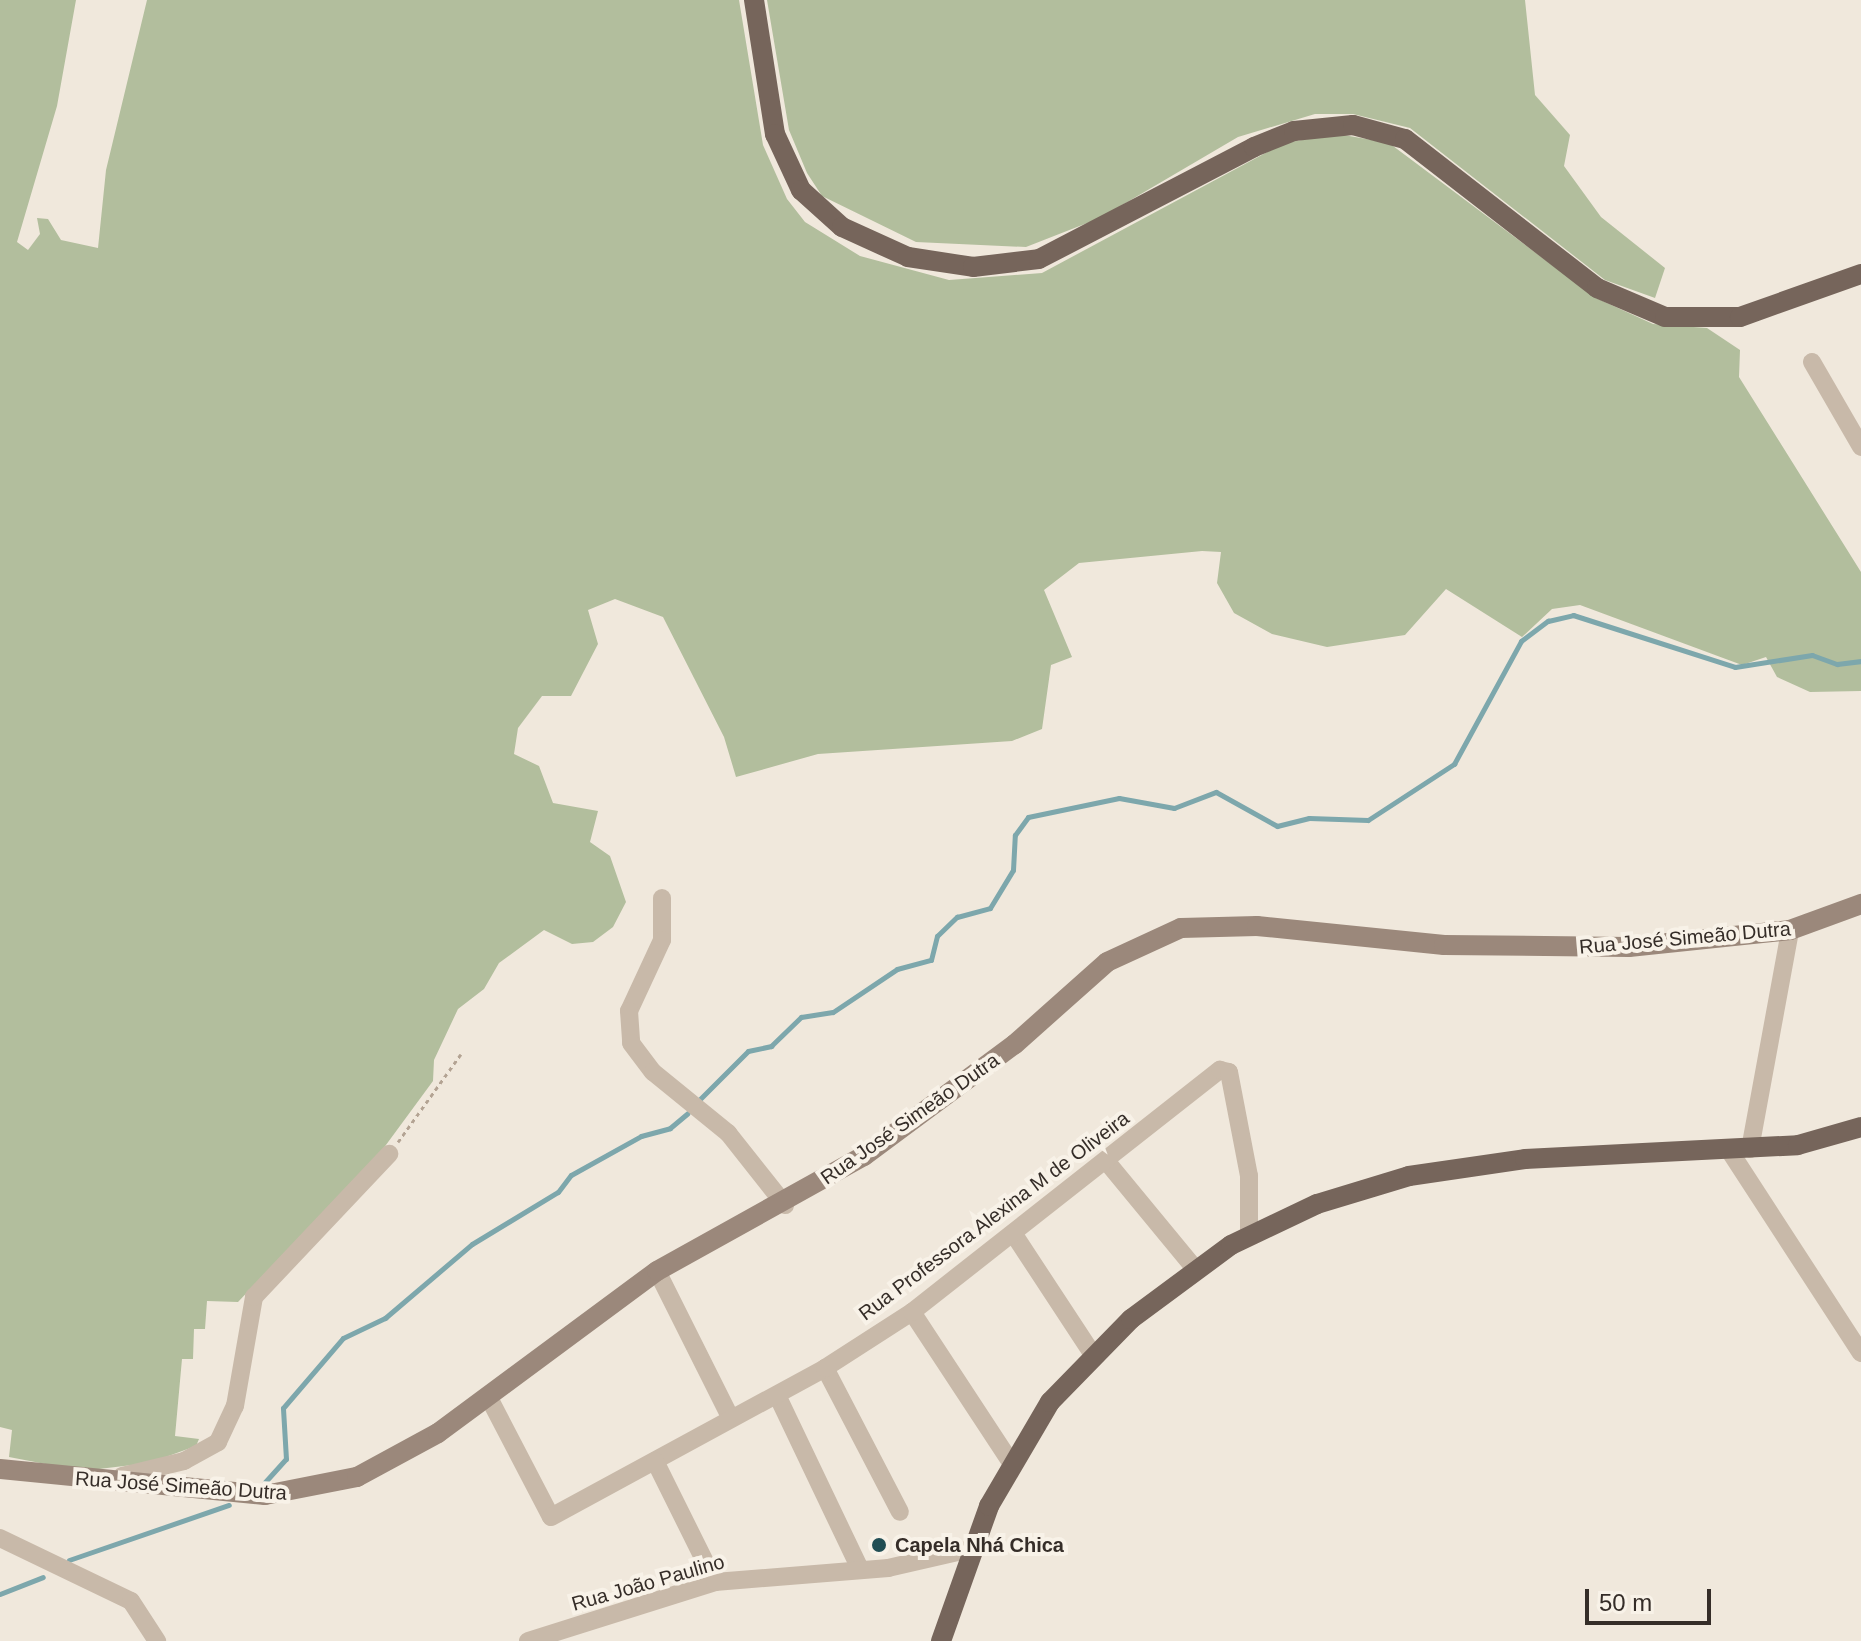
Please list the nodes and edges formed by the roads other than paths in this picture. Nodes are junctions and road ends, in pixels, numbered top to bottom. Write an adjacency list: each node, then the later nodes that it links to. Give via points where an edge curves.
1 (754, 0): 2 (main road, via 775,134 801,190 842,227 908,257 973,267 1039,259 1254,147 1294,131 1353,125 1405,139 1597,288 1665,317 1740,317)
2 (1861, 274)
3 (1812, 362): 4 (street)
4 (1859, 441)
5 (662, 898): 12 (street, via 662,940 629,1011 631,1043 653,1072 744,1149)
6 (1861, 904): 7 (main road, Rua José Simeão Dutra)
7 (1790, 930): 9 (street); 12 (main road, Rua José Simeão Dutra, via 1554,949 1257,926 1181,928 1107,962 950,1095)
8 (1861, 1127): 9 (main road)
9 (1739, 1150): 14 (main road, via 1525,1159 1409,1176 1317,1204); 18 (street)
10 (389, 1154): 27 (street, via 254,1297 235,1406 218,1442 151,1472)
11 (1107, 1162): 13 (street, Rua Professora Alexina M de Oliveira); 14 (street, Rua Professora Alexina M de Oliveira, via 1195,1087 1229,1072 1249,1176); 15 (street)
12 (785, 1205): 16 (main road, Rua José Simeão Dutra)
13 (1013, 1233): 17 (street, Rua Professora Alexina M de Oliveira); 19 (street)
14 (1249, 1236): 15 (main road)
15 (1196, 1270): 19 (main road)
16 (657, 1271): 22 (main road, Rua José Simeão Dutra); 23 (street)
17 (912, 1312): 20 (street, Rua Professora Alexina M de Oliveira); 25 (street)
18 (1861, 1353)
19 (1093, 1355): 25 (main road, via 1050,1402)
20 (825, 1368): 21 (street, Rua Professora Alexina M de Oliveira); 28 (street)
21 (777, 1395): 23 (street, Rua Professora Alexina M de Oliveira); 31 (street)
22 (488, 1396): 24 (street, Rua Professora Alexina M de Oliveira, via 551,1517); 27 (main road, Rua José Simeão Dutra, via 393,1460 305,1493)
23 (729, 1415): 24 (street, Rua Professora Alexina M de Oliveira)
24 (655, 1461): 32 (street)
25 (1012, 1464): 30 (main road)
26 (0, 1469): 27 (main road, Rua José Simeão Dutra)
27 (88, 1482)
28 (900, 1512)
29 (0, 1538): 34 (street, via 131,1601)
30 (971, 1549): 31 (street, Rua João Paulino); 35 (main road)
31 (860, 1569): 32 (street, Rua João Paulino)
32 (715, 1582): 33 (street, Rua João Paulino)
33 (538, 1639)
34 (157, 1641)
35 (941, 1641)

